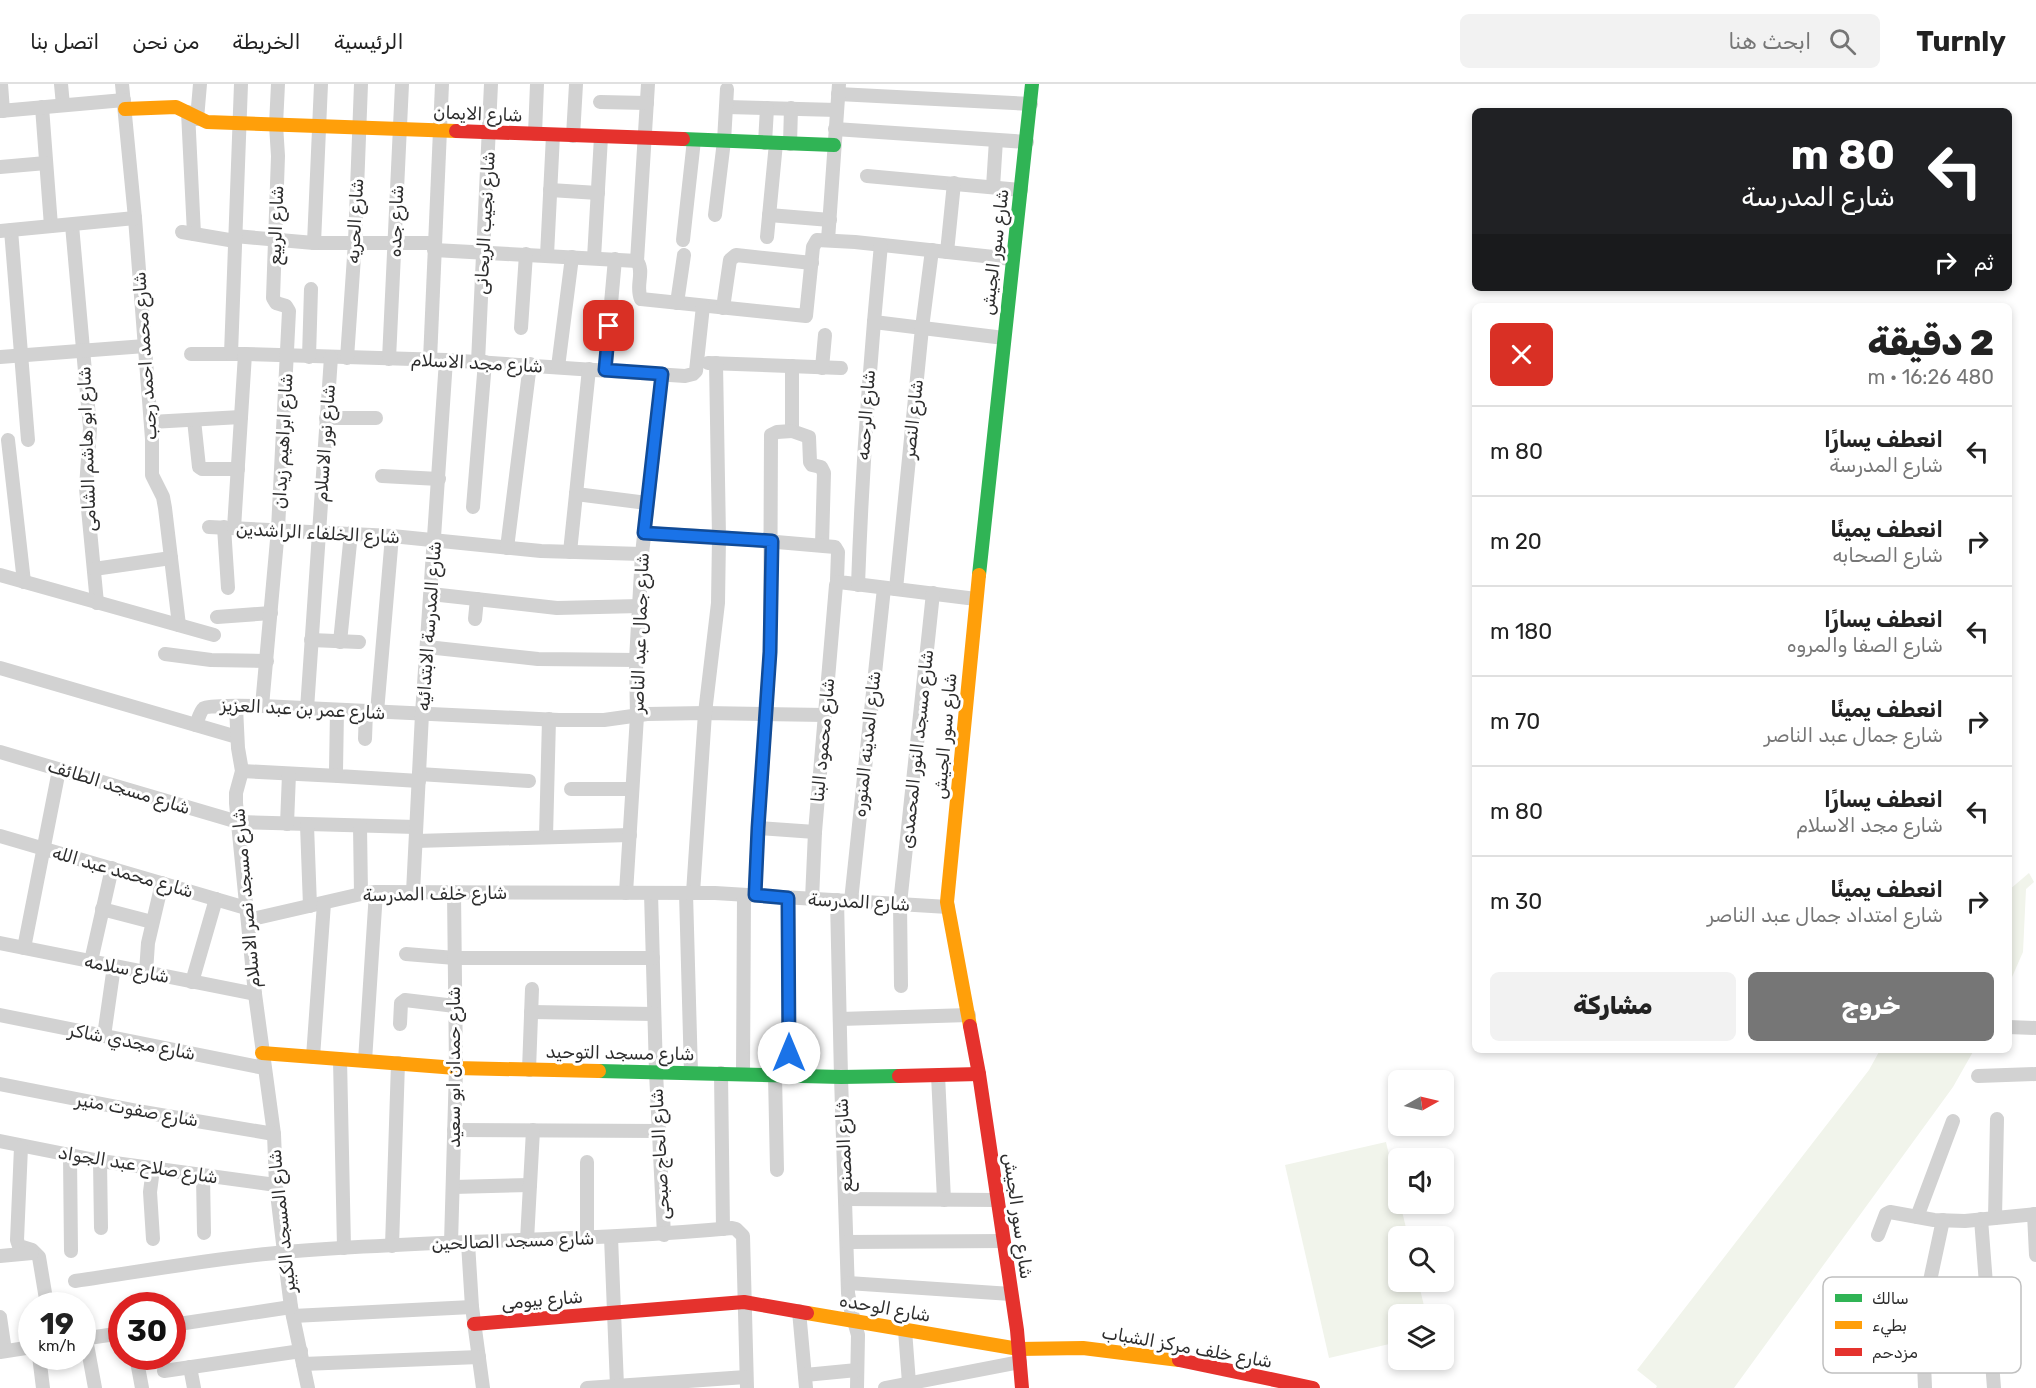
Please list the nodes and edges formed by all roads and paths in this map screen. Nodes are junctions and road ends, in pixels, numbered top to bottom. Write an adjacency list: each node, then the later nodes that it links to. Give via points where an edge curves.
1 (1, 84): 28 (street)
2 (61, 84): 21 (street)
3 (122, 84): 22 (street, شارع محمد احمد رجب)
4 (200, 84): 29 (street)
5 (241, 84): 30 (street)
6 (278, 84): 31 (street, شارع الربيع)
7 (321, 84): 32 (street)
8 (361, 84): 33 (street, شارع الحريه)
9 (402, 84): 34 (street, شارع جده)
10 (442, 84): 36 (street)
11 (491, 84): 37 (street, شارع نجيب الريحانى)
12 (537, 84): 38 (street)
13 (576, 84): 40 (street)
14 (648, 84): 19 (street)
15 (1032, 84): 20 (street, شارع سور الجيش)
16 (727, 89): 24 (street)
17 (839, 89): 20 (street); 27 (street)
18 (600, 102): 19 (street)
19 (647, 103): 42 (street)
20 (1031, 104): 46 (street, شارع سور الجيش)
21 (63, 105): 22 (street); 23 (street)
22 (124, 105): 29 (street, شارع الايمان, via 176,107); 59 (street, شارع محمد احمد رجب)
23 (42, 107): 28 (street); 49 (street)
24 (727, 107): 25 (street); 45 (street)
25 (767, 108): 26 (street); 47 (street)
26 (791, 108): 27 (street); 47 (street)
27 (837, 110): 35 (street)
28 (1, 111)
29 (192, 116): 30 (street, شارع الايمان, via 207,123); 65 (street, via 188,233)
30 (238, 123): 31 (street, شارع الايمان); 65 (street)
31 (276, 125): 32 (street, شارع الايمان); 66 (street, شارع الربيع)
32 (319, 126): 33 (street, شارع الايمان); 70 (street)
33 (360, 128): 34 (street, شارع الايمان); 69 (street, شارع الحريه)
34 (399, 129): 36 (street, شارع الايمان); 71 (street, شارع جده)
35 (835, 129): 44 (street); 48 (street)
36 (440, 131): 37 (street, شارع الايمان); 73 (street)
37 (489, 133): 38 (street, شارع الايمان); 75 (street, شارع نجيب الريحانى)
38 (535, 134): 39 (street, شارع الايمان)
39 (553, 135): 40 (street, شارع الايمان); 54 (street)
40 (573, 136): 41 (street, شارع الايمان)
41 (601, 137): 42 (street, شارع الايمان); 56 (street)
42 (645, 139): 43 (street, شارع الايمان); 84 (street)
43 (694, 140): 45 (street, شارع الايمان); 67 (street)
44 (996, 140): 46 (street); 53 (street)
45 (724, 141): 47 (street, شارع الايمان); 57 (street)
46 (1027, 142): 55 (street, شارع سور الجيش)
47 (777, 143): 48 (street, شارع الايمان); 58 (street)
48 (834, 145): 60 (street)
49 (46, 163): 50 (street); 62 (street)
50 (0, 168)
51 (867, 176): 52 (street)
52 (954, 183): 53 (street); 76 (street)
53 (993, 187): 55 (street)
54 (550, 190): 56 (street); 78 (street)
55 (1021, 190): 83 (street, شارع سور الجيش)
56 (598, 193): 81 (street)
57 (715, 215)
58 (769, 215): 60 (street); 64 (street)
59 (135, 218): 61 (street); 95 (street, شارع محمد احمد رجب)
60 (830, 219): 68 (street)
61 (72, 225): 62 (street); 96 (street, شارع ابو هاشم الشامى)
62 (51, 226): 63 (street)
63 (5, 231): 100 (street)
64 (767, 237)
65 (235, 239): 66 (street); 98 (street)
66 (276, 240): 70 (street); 101 (street, شارع الربيع, via 273,298 289,311)
67 (683, 240)
68 (828, 240): 72 (street); 85 (street, via 814,243)
69 (355, 242): 70 (street); 71 (street); 105 (street, شارع الحريه)
70 (314, 243)
71 (395, 243): 73 (street); 106 (street, شارع جده)
72 (881, 245): 74 (street); 90 (street, شارع الرحمه)
73 (435, 247): 75 (street); 107 (street)
74 (932, 250): 76 (street); 92 (street, شارع النصر)
75 (483, 252): 77 (street); 109 (street, شارع نجيب الريحانى)
76 (947, 252): 83 (street)
77 (526, 254): 78 (street); 91 (street)
78 (547, 255): 80 (street)
79 (684, 255): 87 (street)
80 (572, 257): 81 (street); 114 (street)
81 (594, 258): 82 (street)
82 (615, 259): 84 (street); 118 (street)
83 (1012, 259): 94 (street, شارع سور الجيش)
84 (638, 261): 87 (street, via 641,298)
85 (812, 263): 89 (street, via 732,256); 89 (street, via 806,316)
86 (311, 289): 103 (street)
87 (677, 303): 88 (street)
88 (703, 306): 89 (street); 110 (street)
89 (723, 308)
90 (874, 322): 92 (street); 154 (street, شارع الرحمه)
91 (521, 328)
92 (922, 328): 94 (street); 156 (street, شارع النصر)
93 (825, 335): 115 (street)
94 (1004, 338): 160 (street, شارع سور الجيش)
95 (145, 346): 96 (street); 124 (street, شارع محمد احمد رجب)
96 (83, 350): 100 (street); 150 (street, شارع ابو هاشم الشامى, via 90,442 86,488)
97 (191, 354): 98 (street, شارع مجد الاسلام)
98 (231, 354): 99 (street, شارع مجد الاسلام)
99 (245, 354): 101 (street, شارع مجد الاسلام); 120 (street)
100 (21, 355): 102 (street); 127 (street)
101 (287, 356): 103 (street, شارع مجد الاسلام); 137 (street, شارع ابراهيم زيدان)
102 (0, 357)
103 (309, 357): 104 (street, شارع مجد الاسلام)
104 (331, 357): 105 (street, شارع مجد الاسلام); 121 (street, شارع نور الاسلام)
105 (347, 358): 106 (street, شارع مجد الاسلام)
106 (389, 359): 107 (street, شارع مجد الاسلام)
107 (429, 360): 108 (street, شارع مجد الاسلام)
108 (446, 360): 109 (street, شارع مجد الاسلام); 130 (street, شارع المدرسة الابتدائيه)
109 (481, 362): 112 (street, شارع مجد الاسلام); 134 (street, شارع نجيب الريحانى)
110 (696, 363): 111 (street); 119 (street, شارع مجد الاسلام, via 696,371 690,376)
111 (716, 363): 113 (street); 142 (street)
112 (530, 364): 114 (street, شارع مجد الاسلام); 146 (street)
113 (792, 366): 115 (street); 125 (street)
114 (558, 367): 117 (street, شارع مجد الاسلام)
115 (822, 368): 116 (street)
116 (841, 368)
117 (589, 369): 118 (street, شارع مجد الاسلام); 131 (street)
118 (605, 370): 119 (street, شارع مجد الاسلام)
119 (662, 374): 133 (street, شارع جمال عبد الناصر)
120 (241, 417): 123 (street); 128 (street)
121 (326, 418): 122 (street); 138 (street, شارع نور الاسلام)
122 (376, 418)
123 (194, 420): 124 (street); 128 (street, via 199,467)
124 (151, 422): 149 (street, شارع محمد احمد رجب, via 152,475 163,497)
125 (792, 431): 144 (street, via 771,435); 145 (street, via 809,437 810,462 824,470)
126 (8, 440): 132 (street)
127 (28, 440)
128 (238, 469): 136 (street)
129 (382, 476): 130 (street)
130 (439, 479): 143 (street, شارع المدرسة الابتدائيه)
131 (576, 494): 133 (street); 147 (street)
132 (7, 498): 152 (street)
133 (647, 503): 139 (street, شارع جمال عبد الناصر)
134 (473, 507)
135 (209, 527): 136 (street, شارع الخلفاء الراشدين)
136 (229, 527): 137 (street, شارع الخلفاء الراشدين); 155 (street)
137 (278, 529): 138 (street, شارع الخلفاء الراشدين); 163 (street, شارع ابراهيم زيدان)
138 (318, 531): 140 (street, شارع الخلفاء الراشدين); 168 (street, شارع نور الاسلام)
139 (644, 533): 142 (street); 148 (street, شارع جمال عبد الناصر)
140 (351, 534): 141 (street, شارع الخلفاء الراشدين); 169 (street)
141 (392, 536): 143 (street, شارع الخلفاء الراشدين); 180 (street)
142 (719, 537): 144 (street); 182 (street, via 718,603)
143 (435, 540): 146 (street, شارع الخلفاء الراشدين); 158 (street, شارع المدرسة الابتدائيه)
144 (772, 541): 145 (street); 181 (street)
145 (822, 545): 153 (street, شارع محمود البنا, via 838,549)
146 (507, 548): 147 (street, شارع الخلفاء الراشدين)
147 (570, 552): 148 (street, شارع الخلفاء الراشدين)
148 (642, 554): 162 (street, شارع جمال عبد الناصر)
149 (171, 558): 150 (street); 166 (street, شارع محمد احمد رجب)
150 (94, 569): 161 (street, شارع ابو هاشم الشامى)
151 (0, 575): 152 (street)
152 (24, 582): 161 (street)
153 (839, 582): 154 (street); 184 (street, شارع محمود البنا)
154 (858, 585): 156 (street)
155 (228, 588)
156 (890, 589): 157 (street); 224 (street, شارع المدينه المنوره)
157 (933, 593): 160 (street); 226 (street, شارع مسجد النور المحمدى)
158 (431, 594): 159 (street); 171 (street, شارع المدرسة الابتدائيه)
159 (477, 599): 162 (street, via 557,608); 165 (street)
160 (976, 599): 228 (street, شارع سور الجيش)
161 (97, 603): 166 (street)
162 (640, 606): 173 (street, شارع جمال عبد الناصر)
163 (271, 613): 164 (street); 174 (street, شارع ابراهيم زيدان)
164 (217, 617)
165 (475, 619)
166 (179, 625): 167 (street)
167 (214, 635)
168 (311, 640): 169 (street); 178 (street, شارع نور الاسلام)
169 (340, 642): 170 (street)
170 (359, 642)
171 (427, 647): 173 (street, via 538,659); 183 (street, شارع المدرسة الابتدائيه)
172 (165, 654): 174 (street)
173 (636, 660): 185 (street, شارع جمال عبد الناصر)
174 (267, 661): 176 (street, شارع ابراهيم زيدان)
175 (0, 668): 187 (street)
176 (262, 706): 177 (street, شارع عمر بن عبد العزيز); 178 (street, شارع عمر بن عبد العزيز)
177 (236, 708): 187 (street, شارع عمر بن عبد العزيز, via 206,706); 188 (street, شارع مسجد نصر الاسلام)
178 (307, 709): 179 (street, شارع عمر بن عبد العزيز)
179 (337, 710): 180 (street, شارع عمر بن عبد العزيز); 194 (street)
180 (371, 712): 183 (street, شارع عمر بن عبد العزيز); 189 (street)
181 (766, 712): 182 (street, شارع عمر بن عبد العزيز); 184 (street, شارع عمر بن عبد العزيز); 204 (street)
182 (705, 713): 185 (street, شارع عمر بن عبد العزيز); 218 (street)
183 (422, 714): 186 (street, شارع عمر بن عبد العزيز); 195 (street, شارع المدرسة الابتدائيه)
184 (825, 715): 205 (street, شارع محمود البنا)
185 (637, 716): 186 (street, شارع عمر بن عبد العزيز); 198 (street, شارع جمال عبد الناصر)
186 (549, 719): 208 (street)
187 (196, 725): 188 (street)
188 (237, 737): 192 (street, شارع مسجد نصر الاسلام)
189 (365, 739)
190 (0, 752): 191 (street, شارع مسجد الطائف)
191 (59, 770): 199 (street, شارع مسجد الطائف); 210 (street)
192 (242, 771): 193 (street); 199 (street, شارع مسجد نصر الاسلام, via 236,793)
193 (289, 774): 194 (street); 200 (street)
194 (338, 776): 195 (street)
195 (419, 777): 196 (street); 203 (street, شارع المدرسة الابتدائيه)
196 (529, 781)
197 (571, 789): 198 (street)
198 (632, 789): 206 (street, شارع جمال عبد الناصر)
199 (238, 822): 200 (street); 230 (street, شارع مسجد نصر الاسلام)
200 (287, 824): 201 (street)
201 (307, 825): 202 (street); 227 (street)
202 (360, 826): 203 (street); 219 (street)
203 (416, 826): 209 (street, شارع المدرسة الابتدائيه)
204 (758, 828): 205 (street); 220 (street)
205 (815, 832): 223 (street, شارع محمود البنا)
206 (630, 835): 208 (street); 216 (street, شارع جمال عبد الناصر)
207 (0, 836): 210 (street, شارع محمد عبد الله)
208 (546, 837): 209 (street)
209 (416, 841): 214 (street, شارع المدرسة الابتدائيه)
210 (43, 848): 211 (street, شارع محمد عبد الله); 233 (street)
211 (112, 868): 212 (street, شارع محمد عبد الله); 229 (street)
212 (162, 883): 222 (street, شارع محمد عبد الله); 231 (street)
213 (376, 892): 214 (street, شارع خلف المدرسة); 219 (street, شارع خلف المدرسة); 257 (street)
214 (413, 892): 215 (street, شارع خلف المدرسة)
215 (454, 892): 216 (street, شارع خلف المدرسة); 235 (street, شارع حمدان ابو سعيد)
216 (626, 893): 217 (street, شارع المدرسة)
217 (651, 893): 218 (street, شارع المدرسة); 236 (street, شارع الحاج صبحى)
218 (689, 893): 220 (street, شارع المدرسة); 263 (street)
219 (361, 894): 225 (street, شارع خلف المدرسة)
220 (749, 895): 221 (street, شارع المدرسة); 265 (street)
221 (788, 898): 223 (street, شارع المدرسة); 268 (street)
222 (216, 899): 230 (street, شارع محمد عبد الله); 240 (street)
223 (812, 899): 224 (street, شارع المدرسة)
224 (844, 900): 226 (street, شارع المدرسة); 249 (street, شارع المصنع)
225 (324, 903): 227 (street, شارع خلف المدرسة); 255 (street)
226 (900, 904): 228 (street, شارع المدرسة); 241 (street, شارع مسجد النور المحمدى)
227 (310, 906): 230 (street, شارع خلف المدرسة)
228 (948, 907): 248 (street, شارع سور الجيش)
229 (102, 909): 231 (street); 237 (street)
230 (247, 914): 243 (street, شارع مسجد نصر الاسلام)
231 (152, 922): 239 (street)
232 (0, 943): 233 (street, شارع سلامه)
233 (24, 948): 237 (street, شارع سلامه)
234 (406, 954): 235 (street)
235 (455, 958): 236 (street); 244 (street, شارع حمدان ابو سعيد)
236 (653, 958): 246 (street, شارع الحاج صبحى)
237 (91, 961): 238 (street, شارع سلامه)
238 (114, 966): 239 (street, شارع سلامه); 253 (street)
239 (146, 972): 240 (street, شارع سلامه)
240 (192, 982): 243 (street, شارع سلامه)
241 (901, 986)
242 (532, 989): 245 (street)
243 (255, 994): 254 (street, شارع مسجد نصر الاسلام)
244 (455, 1006): 250 (street, via 405,1000 401,1003); 260 (street, شارع حمدان ابو سعيد)
245 (531, 1012): 246 (street); 261 (street)
246 (654, 1014): 262 (street, شارع الحاج صبحى)
247 (0, 1015): 253 (street, شارع مجدي شاكر)
248 (969, 1015): 249 (street); 266 (street, شارع سور الجيش)
249 (840, 1019): 271 (street, شارع المصنع)
250 (400, 1024)
251 (2012, 1027): 252 (street)
252 (2036, 1028)
253 (104, 1036): 259 (street, شارع مجدي شاكر)
254 (262, 1053): 255 (street, شارع مسجد التوحيد); 259 (street, شارع المسجد الكبير)
255 (313, 1057): 256 (street, شارع مسجد التوحيد)
256 (340, 1059): 257 (street, شارع مسجد التوحيد); 311 (street)
257 (365, 1061): 258 (street, شارع مسجد التوحيد)
258 (398, 1063): 260 (street, شارع مسجد التوحيد); 310 (street)
259 (264, 1068): 278 (street, شارع المسجد الكبير)
260 (456, 1068): 261 (street, شارع مسجد التوحيد); 275 (street, شارع حمدان ابو سعيد)
261 (529, 1070): 262 (street, شارع مسجد التوحيد)
262 (656, 1072): 263 (street, شارع مسجد التوحيد); 277 (street, شارع الحاج صبحى)
263 (691, 1073): 264 (street, شارع مسجد التوحيد)
264 (721, 1073): 265 (street, شارع مسجد التوحيد); 298 (street)
265 (743, 1074): 268 (street, شارع مسجد التوحيد)
266 (979, 1074): 269 (street, شارع مسجد التوحيد); 292 (street, شارع سور الجيش)
267 (2036, 1074): 270 (street)
268 (782, 1075): 271 (street, شارع مسجد التوحيد); 285 (street)
269 (938, 1075): 271 (street, شارع مسجد التوحيد); 291 (street)
270 (1978, 1076)
271 (841, 1077): 290 (street, شارع المصنع)
272 (0, 1084): 278 (street, شارع صفوت منير)
273 (1997, 1119): 295 (street)
274 (1953, 1121): 294 (street)
275 (454, 1130): 276 (street); 289 (street, شارع حمدان ابو سعيد)
276 (533, 1131): 277 (street); 288 (street)
277 (660, 1131): 300 (street, شارع الحاج صبحى)
278 (274, 1134): 287 (street, شارع المسجد الكبير)
279 (0, 1141): 280 (street, شارع صلاح عبد الجواد)
280 (21, 1147): 281 (street, شارع صلاح عبد الجواد); 314 (street, via 17,1240 19,1246)
281 (70, 1156): 282 (street, شارع صلاح عبد الجواد); 312 (street)
282 (100, 1161): 284 (street, شارع صلاح عبد الجواد); 297 (street)
283 (587, 1162): 303 (street)
284 (153, 1168): 286 (street, شارع صلاح عبد الجواد); 304 (street)
285 (777, 1170)
286 (203, 1176): 287 (street, شارع صلاح عبد الجواد); 299 (street)
287 (276, 1185): 313 (street, شارع المسجد الكبير)
288 (530, 1185): 289 (street); 305 (street)
289 (453, 1186): 308 (street, شارع حمدان ابو سعيد)
290 (846, 1199): 291 (street); 307 (street, شارع المصنع)
291 (944, 1200): 292 (street)
292 (998, 1200): 306 (street, شارع سور الجيش)
293 (2035, 1214): 295 (street); 315 (street)
294 (1917, 1217): 296 (street); 301 (street, via 1890,1212)
295 (1988, 1218): 296 (street); 318 (street)
296 (1943, 1220): 317 (street)
297 (101, 1228)
298 (723, 1229): 300 (street, شارع مسجد الصالحين); 323 (street, شارع مسجد الصالحين, via 732,1228 743,1236)
299 (204, 1233)
300 (664, 1235): 302 (street, شارع مسجد الصالحين)
301 (1878, 1235)
302 (611, 1237): 303 (street, شارع مسجد الصالحين); 327 (street)
303 (587, 1238): 305 (street, شارع مسجد الصالحين)
304 (153, 1239)
305 (527, 1240): 309 (street, شارع مسجد الصالحين)
306 (1004, 1241): 307 (street); 322 (street, شارع سور الجيش)
307 (847, 1242): 320 (street, شارع المصنع)
308 (451, 1243): 309 (street, شارع مسجد الصالحين); 310 (street, شارع مسجد الصالحين)
309 (468, 1243): 324 (street)
310 (392, 1246): 311 (street, شارع مسجد الصالحين)
311 (344, 1248): 313 (street, شارع مسجد الصالحين)
312 (71, 1251)
313 (284, 1252): 319 (street, شارع مسجد الصالحين); 326 (street, شارع المسجد الكبير)
314 (37, 1253): 316 (street); 321 (street)
315 (2036, 1255)
316 (0, 1256)
317 (1931, 1277)
318 (1990, 1277)
319 (75, 1281)
320 (848, 1283): 322 (street); 329 (street, شارع المصنع)
321 (44, 1292)
322 (1011, 1294): 335 (street, شارع سور الجيش)
323 (744, 1302): 325 (street, شارع الوحده); 327 (street, شارع بيومى); 347 (street)
324 (472, 1307): 326 (street); 331 (street)
325 (799, 1311): 329 (street, شارع الوحده); 346 (street)
326 (292, 1312): 330 (street); 336 (street, شارع المسجد الكبير)
327 (614, 1312): 331 (street, شارع بيومى); 349 (street)
328 (0, 1317): 334 (street)
329 (855, 1322): 332 (street, شارع الوحده); 342 (street, شارع المصنع)
330 (186, 1323)
331 (474, 1324): 337 (street)
332 (905, 1330): 335 (street, شارع الوحده); 348 (street)
333 (18, 1349): 334 (street)
334 (3, 1352)
335 (1019, 1356): 348 (street); 359 (street, شارع سور الجيش); 360 (street, شارع خلف مركز الشباب, via 1083,1348 1126,1352 1210,1365)
336 (302, 1357): 337 (street); 338 (street); 354 (street, شارع المسجد الكبير)
337 (479, 1357): 355 (street)
338 (190, 1367): 343 (street); 353 (street)
339 (41, 1370): 350 (street)
340 (91, 1370): 351 (street)
341 (139, 1370): 352 (street)
342 (857, 1370): 346 (street); 357 (street, شارع المصنع)
343 (164, 1371)
344 (1924, 1373): 361 (street)
345 (1993, 1373): 362 (street)
346 (805, 1381)
347 (746, 1382): 349 (street)
348 (909, 1383): 358 (street)
349 (617, 1386): 356 (street)
350 (44, 1388)
351 (95, 1388)
352 (142, 1388)
353 (194, 1388)
354 (309, 1388)
355 (483, 1388)
356 (587, 1388)
357 (857, 1388)
358 (885, 1388)
359 (1022, 1388)
360 (1313, 1388)
361 (1925, 1388)
362 (1994, 1388)

